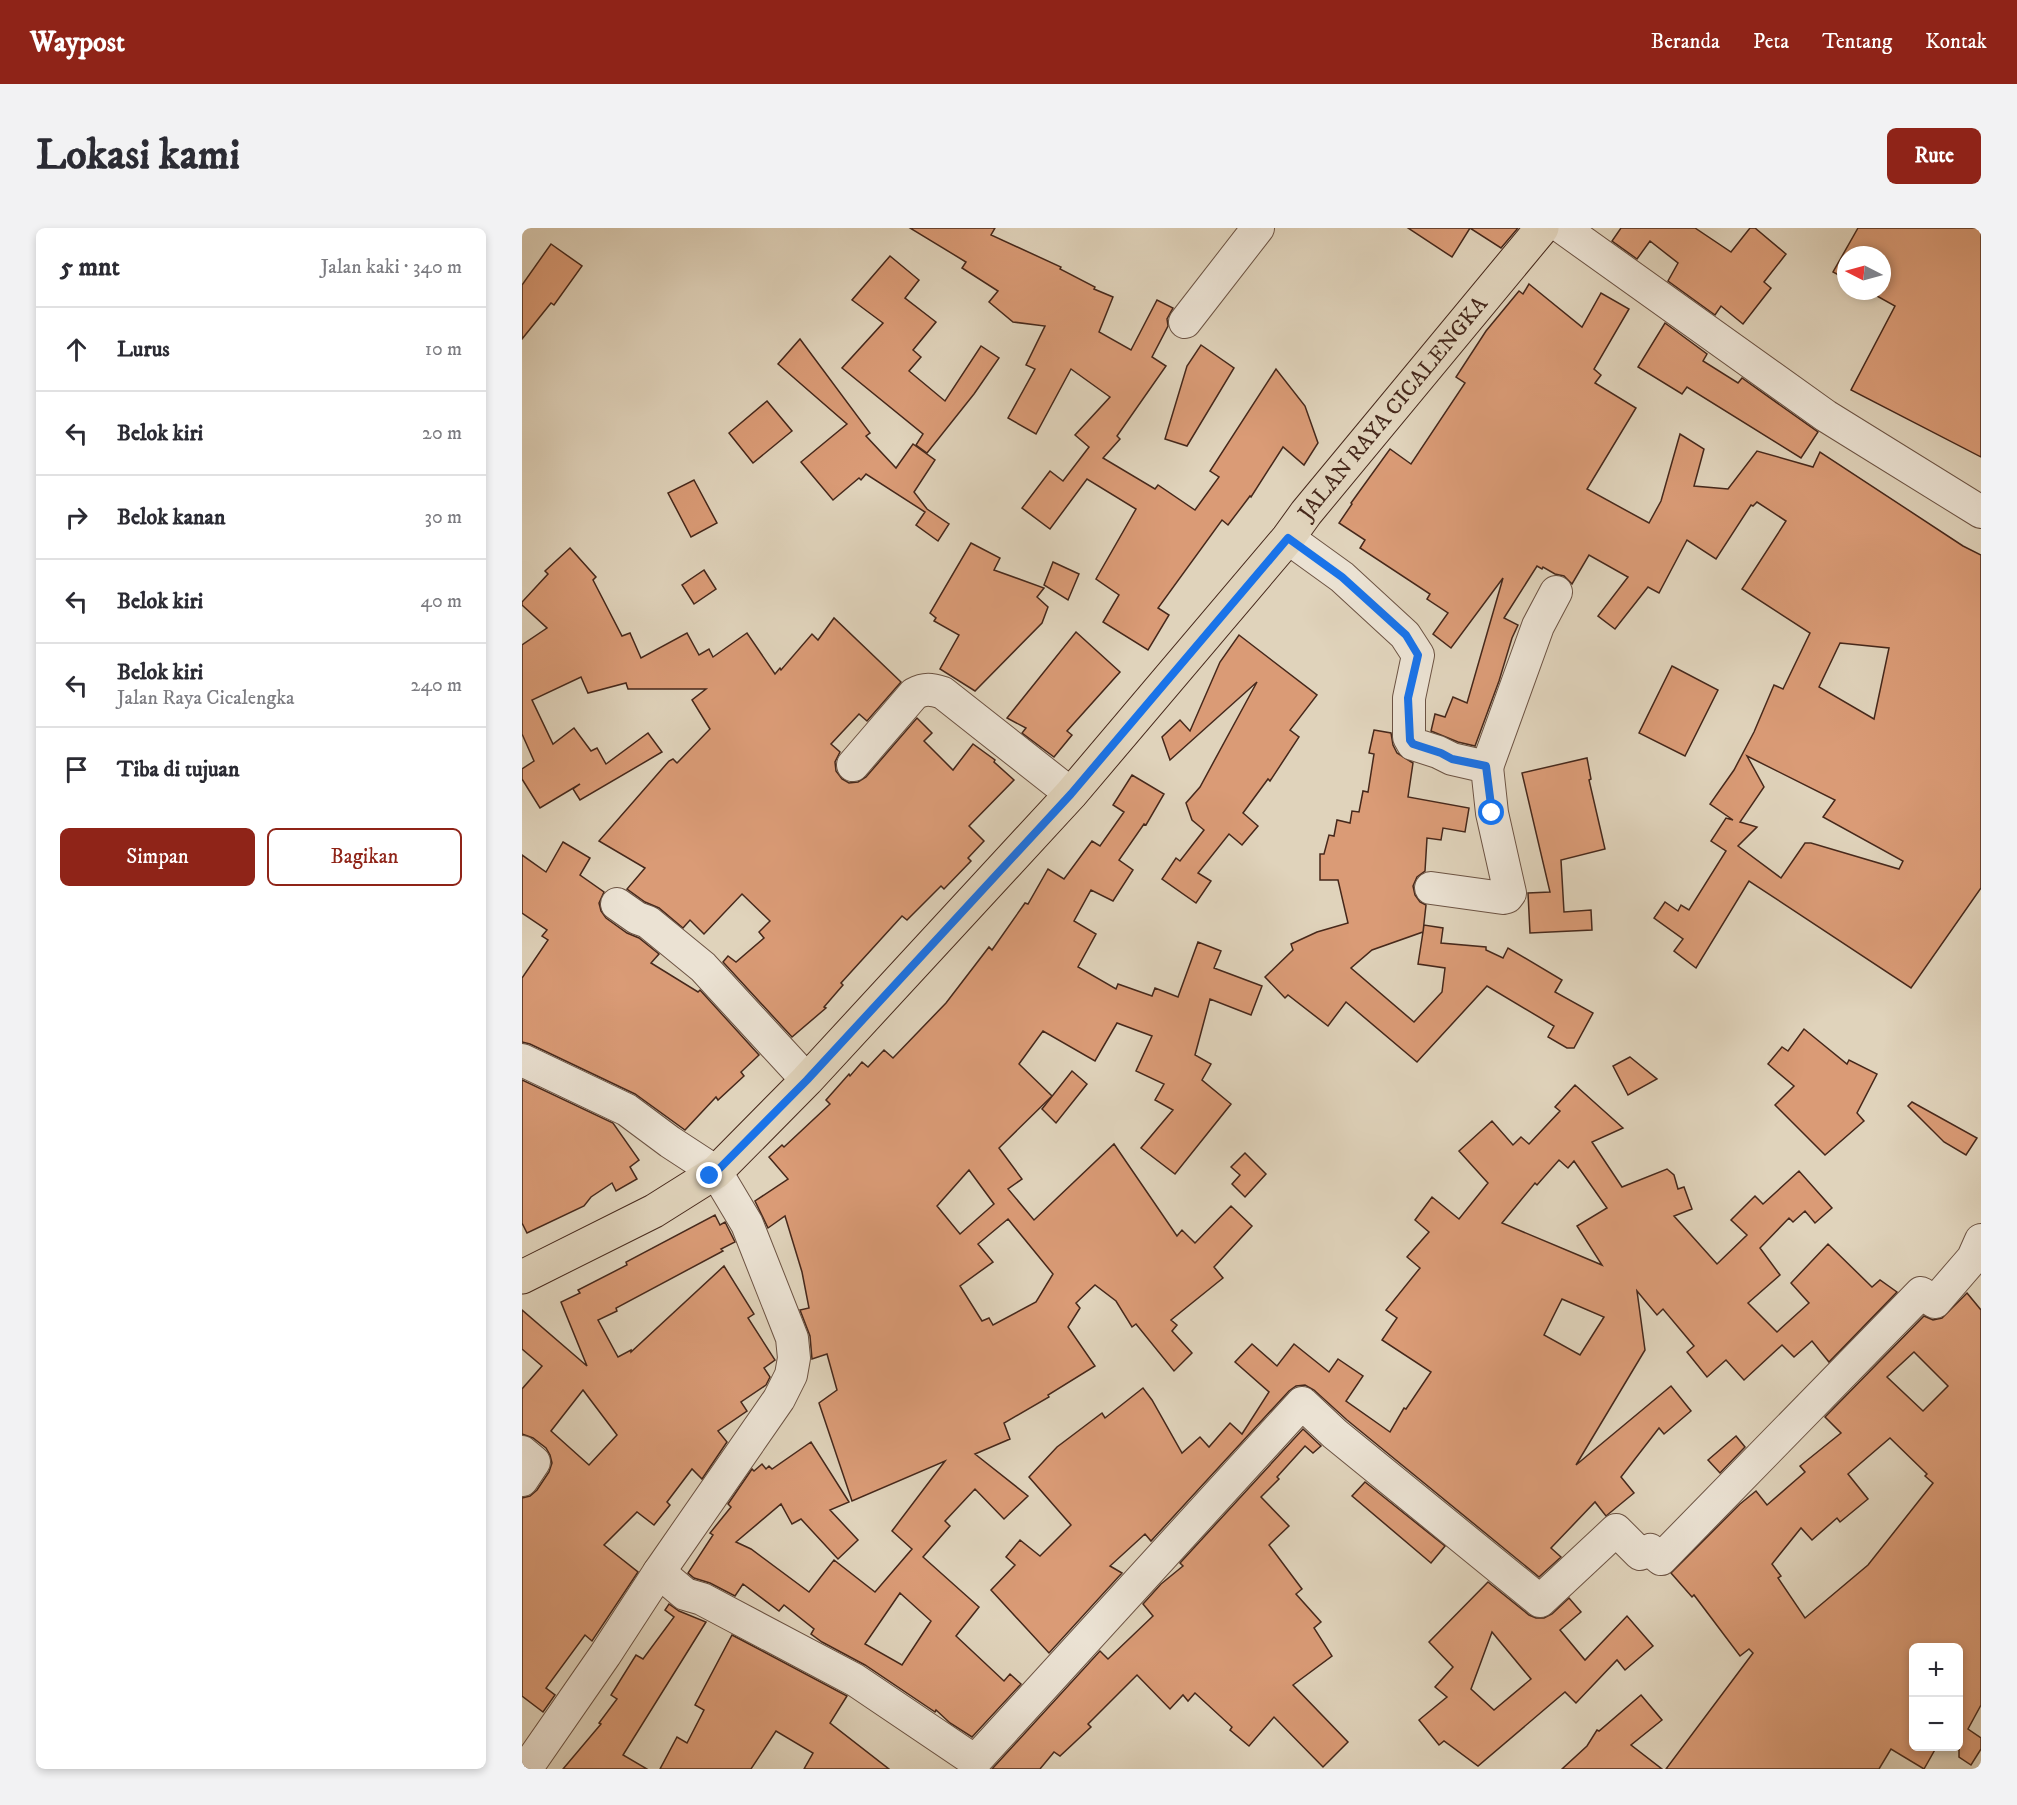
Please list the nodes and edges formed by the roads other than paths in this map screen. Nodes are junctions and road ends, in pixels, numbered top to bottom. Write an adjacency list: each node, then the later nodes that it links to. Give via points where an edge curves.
1 (1258, 228): 4 (street)
2 (1542, 228): 6 (main road, JALAN RAYA CICALENGKA)
3 (1563, 228): 5 (street, via 1826,416)
4 (1185, 322)
5 (1981, 512)
6 (1288, 538): 9 (street, via 1342,577 1406,635 1413,646 1418,655 1408,698 1409,737 1413,744); 10 (main road, JALAN RAYA CICALENGKA)
7 (1556, 592): 9 (street, via 1538,626)
8 (853, 765): 10 (street, via 914,693 932,689 943,693)
9 (1487, 767): 11 (street, via 1492,813 1510,893 1503,898)
10 (1071, 794): 14 (main road, JALAN RAYA CICALENGKA)
11 (1431, 888)
12 (617, 904): 14 (street, via 648,922 703,967)
13 (522, 1060): 15 (street, via 627,1110)
14 (807, 1080): 15 (main road, JALAN RAYA CICALENGKA)
15 (716, 1172): 17 (main road, JALAN RAYA CICALENGKA, via 654,1211); 20 (street, via 747,1224 792,1338 794,1358 791,1375 779,1399)
16 (1981, 1240): 20 (street, via 1973,1258 1935,1302 1921,1293 1661,1559 1650,1550 1640,1554 1616,1530 1540,1601 1302,1403 975,1761 855,1680 702,1599 685,1594)
17 (522, 1277)
18 (522, 1452): 19 (street, via 534,1462)
19 (522, 1480)
20 (659, 1572): 21 (street)
21 (526, 1769)

